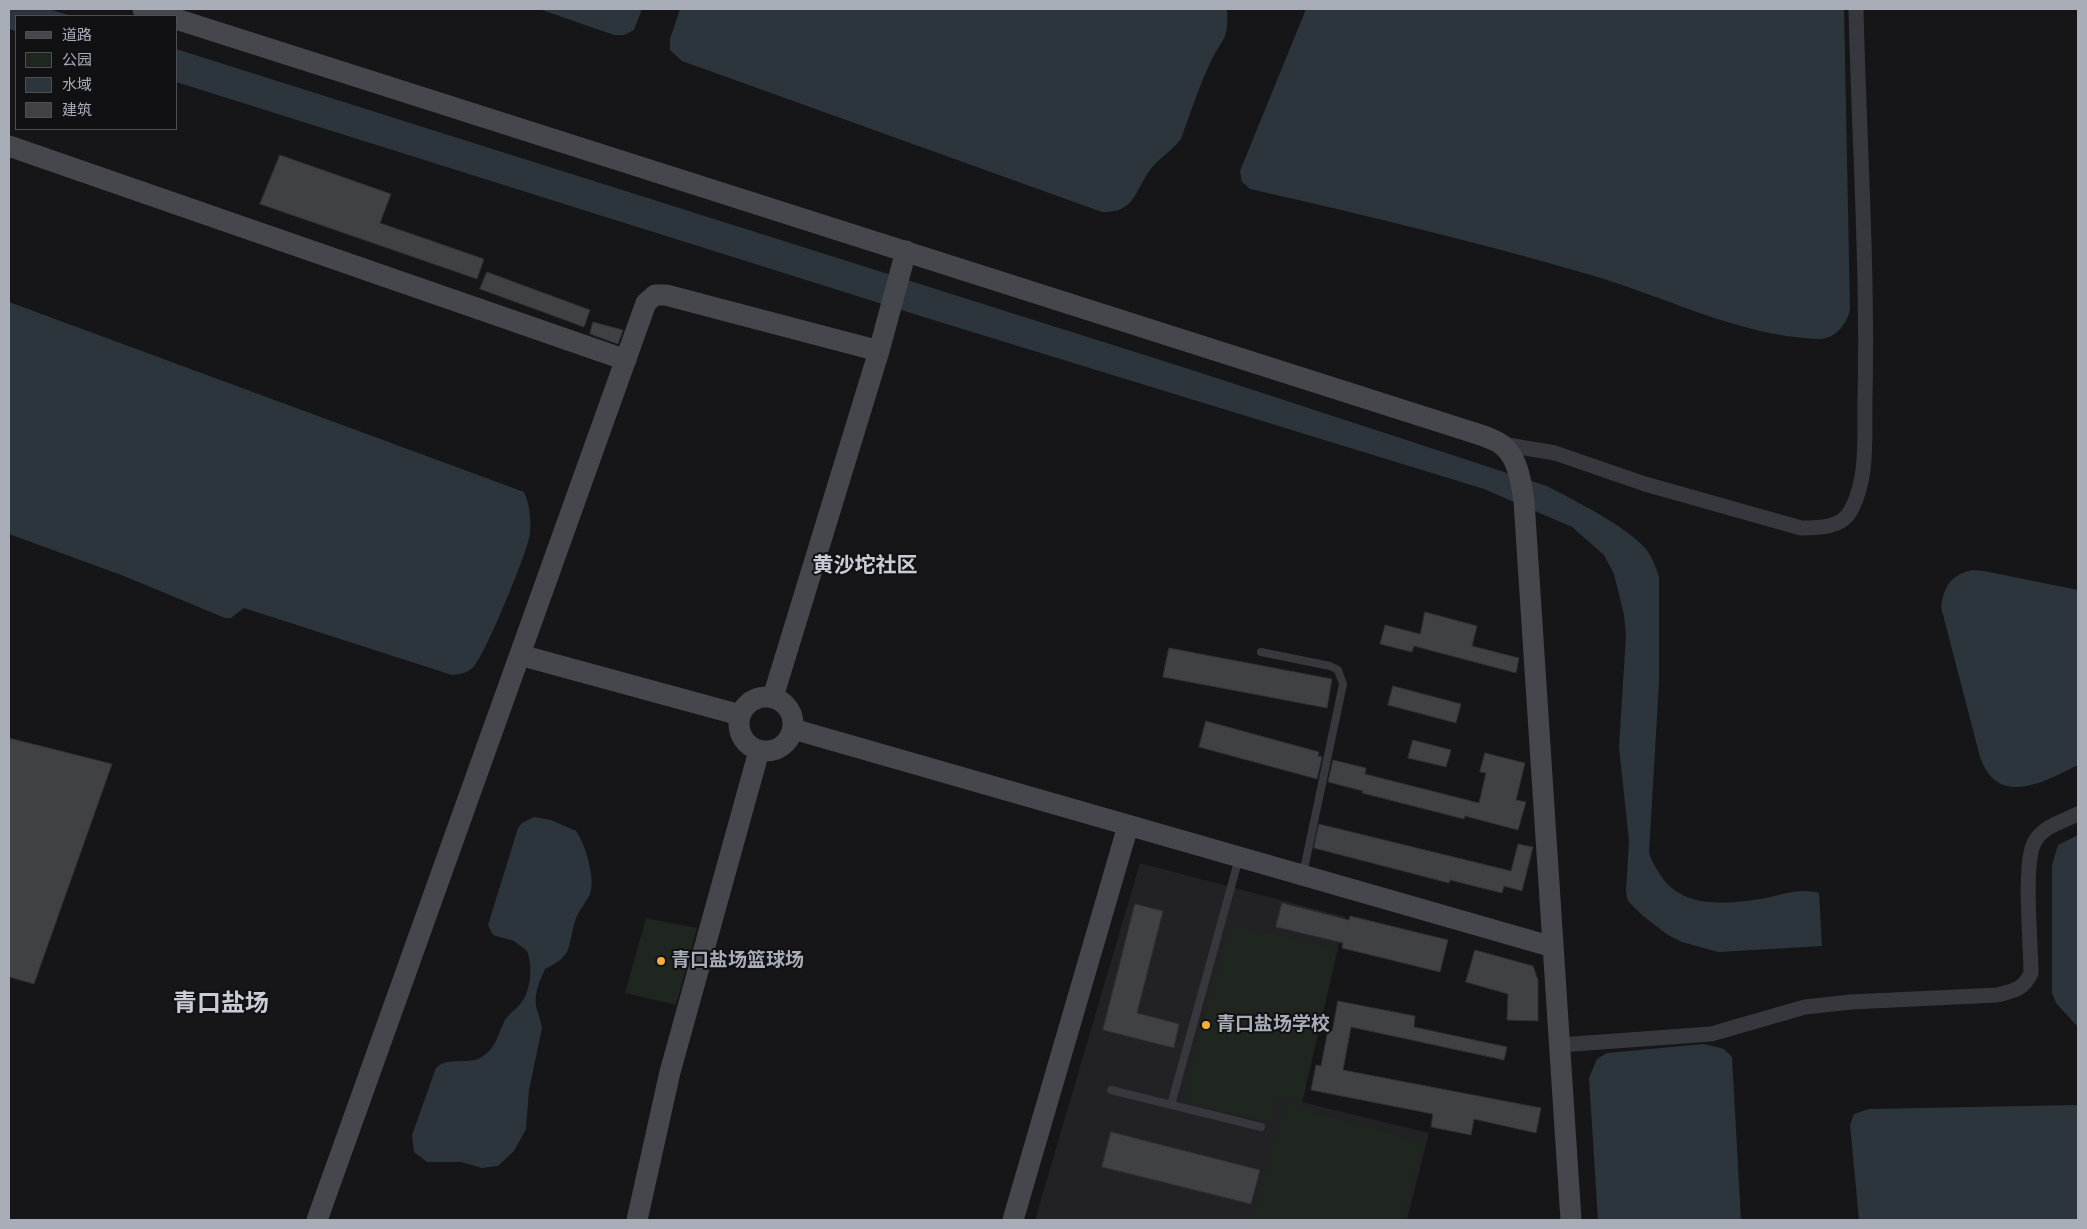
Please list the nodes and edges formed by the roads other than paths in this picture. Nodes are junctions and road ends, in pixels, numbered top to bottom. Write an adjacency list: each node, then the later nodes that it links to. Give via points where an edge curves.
1 (143, 9): 3 (street)
2 (1856, 9): 9 (street, via 1866,352 1863,463 1860,488 1851,510 1837,523 1801,528 1645,484 1555,453)
3 (164, 15)
4 (178, 20): 6 (street)
5 (9, 146): 8 (street)
6 (906, 251): 7 (street); 9 (street)
7 (879, 351): 8 (street, via 666,294 655,295 646,303); 12 (street)
8 (626, 360): 11 (street)
9 (1502, 444): 20 (street, via 1517,469 1524,501)
10 (1261, 652): 19 (lane, via 1330,666 1338,670 1343,684)
11 (520, 655): 13 (street); 25 (street)
12 (773, 697): 13 (street, via 749,702); 14 (street, via 787,706)
13 (740, 714): 15 (street, via 741,737)
14 (793, 729): 15 (street, via 780,747); 17 (street)
15 (759, 751): 26 (street, via 670,1072)
16 (2078, 814): 21 (street, via 2044,830 2034,842 2029,861 2031,973 2017,991 1805,1007 1711,1034)
17 (1128, 826): 18 (street); 27 (street)
18 (1239, 858): 19 (street); 23 (lane)
19 (1303, 876): 20 (street)
20 (1553, 947): 21 (street)
21 (1560, 1045): 28 (street)
22 (1111, 1090): 23 (lane)
23 (1171, 1105): 24 (lane)
24 (1261, 1127)
25 (317, 1220)
26 (637, 1220)
27 (1013, 1220)
28 (1571, 1220)

